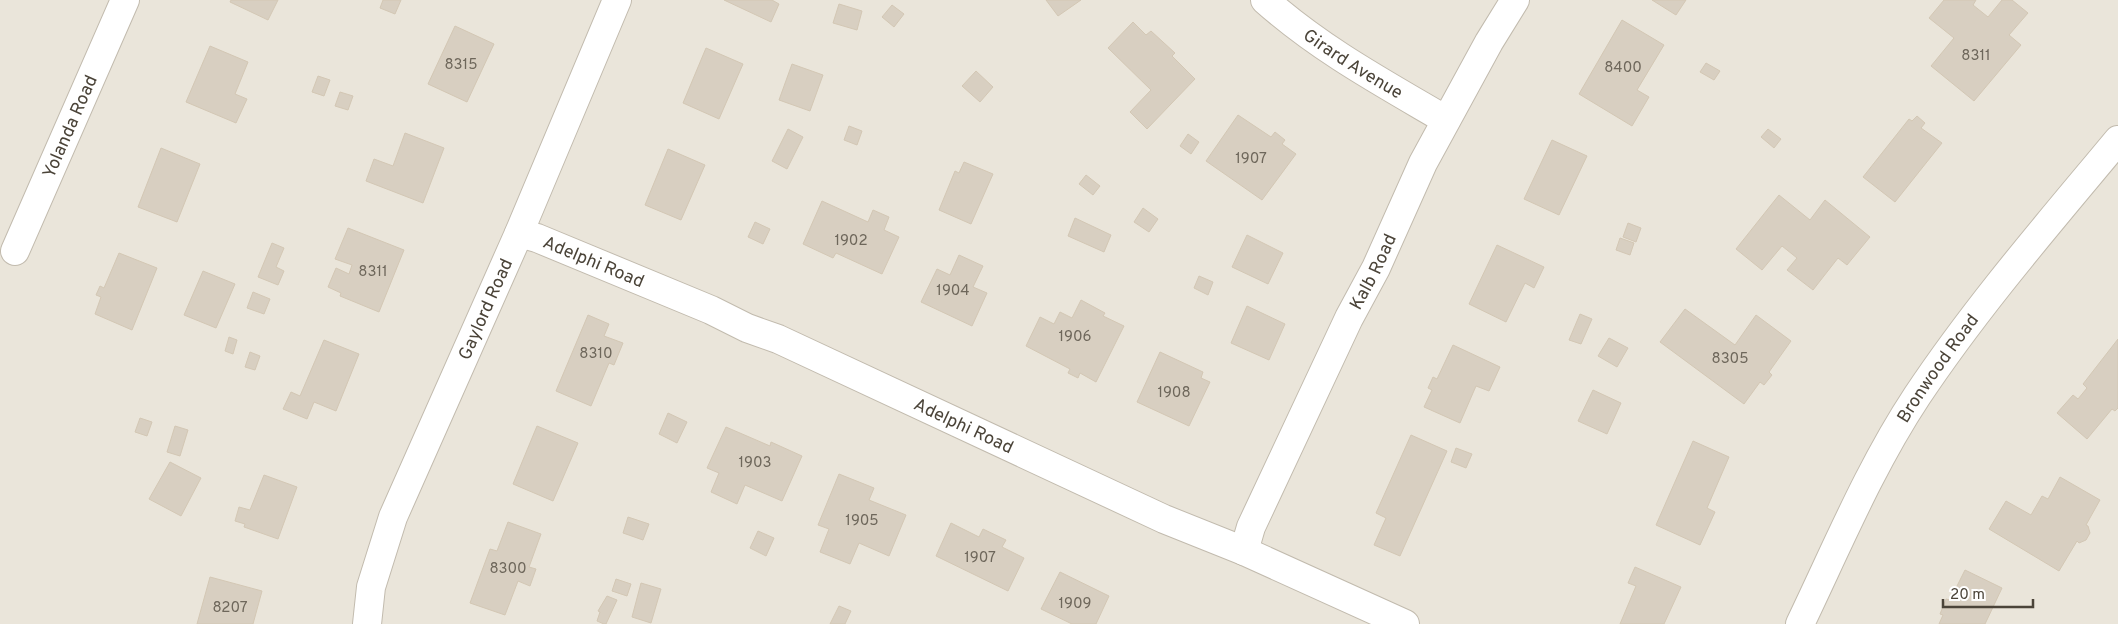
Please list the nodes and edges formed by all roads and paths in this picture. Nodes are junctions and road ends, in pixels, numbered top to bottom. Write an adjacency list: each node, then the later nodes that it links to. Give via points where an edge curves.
1 (125, 0): 8 (street, Yolanda Road)
2 (617, 0): 7 (street, Gaylord Road)
3 (1265, 0): 5 (street, Girard Avenue, via 1293,25 1341,59)
4 (1515, 0): 5 (street, Kalb Road)
5 (1446, 120): 9 (street, Kalb Road, via 1250,526)
6 (2118, 140): 12 (street, Bronwood Road, via 1970,322 1917,397 1870,478)
7 (519, 233): 9 (street, Adelphi Road, via 778,339 1164,519); 10 (street, Gaylord Road, via 393,517 371,587)
8 (14, 251)
9 (1244, 551): 11 (street, Adelphi Road)
10 (367, 624)
11 (1405, 624)
12 (1800, 624)

